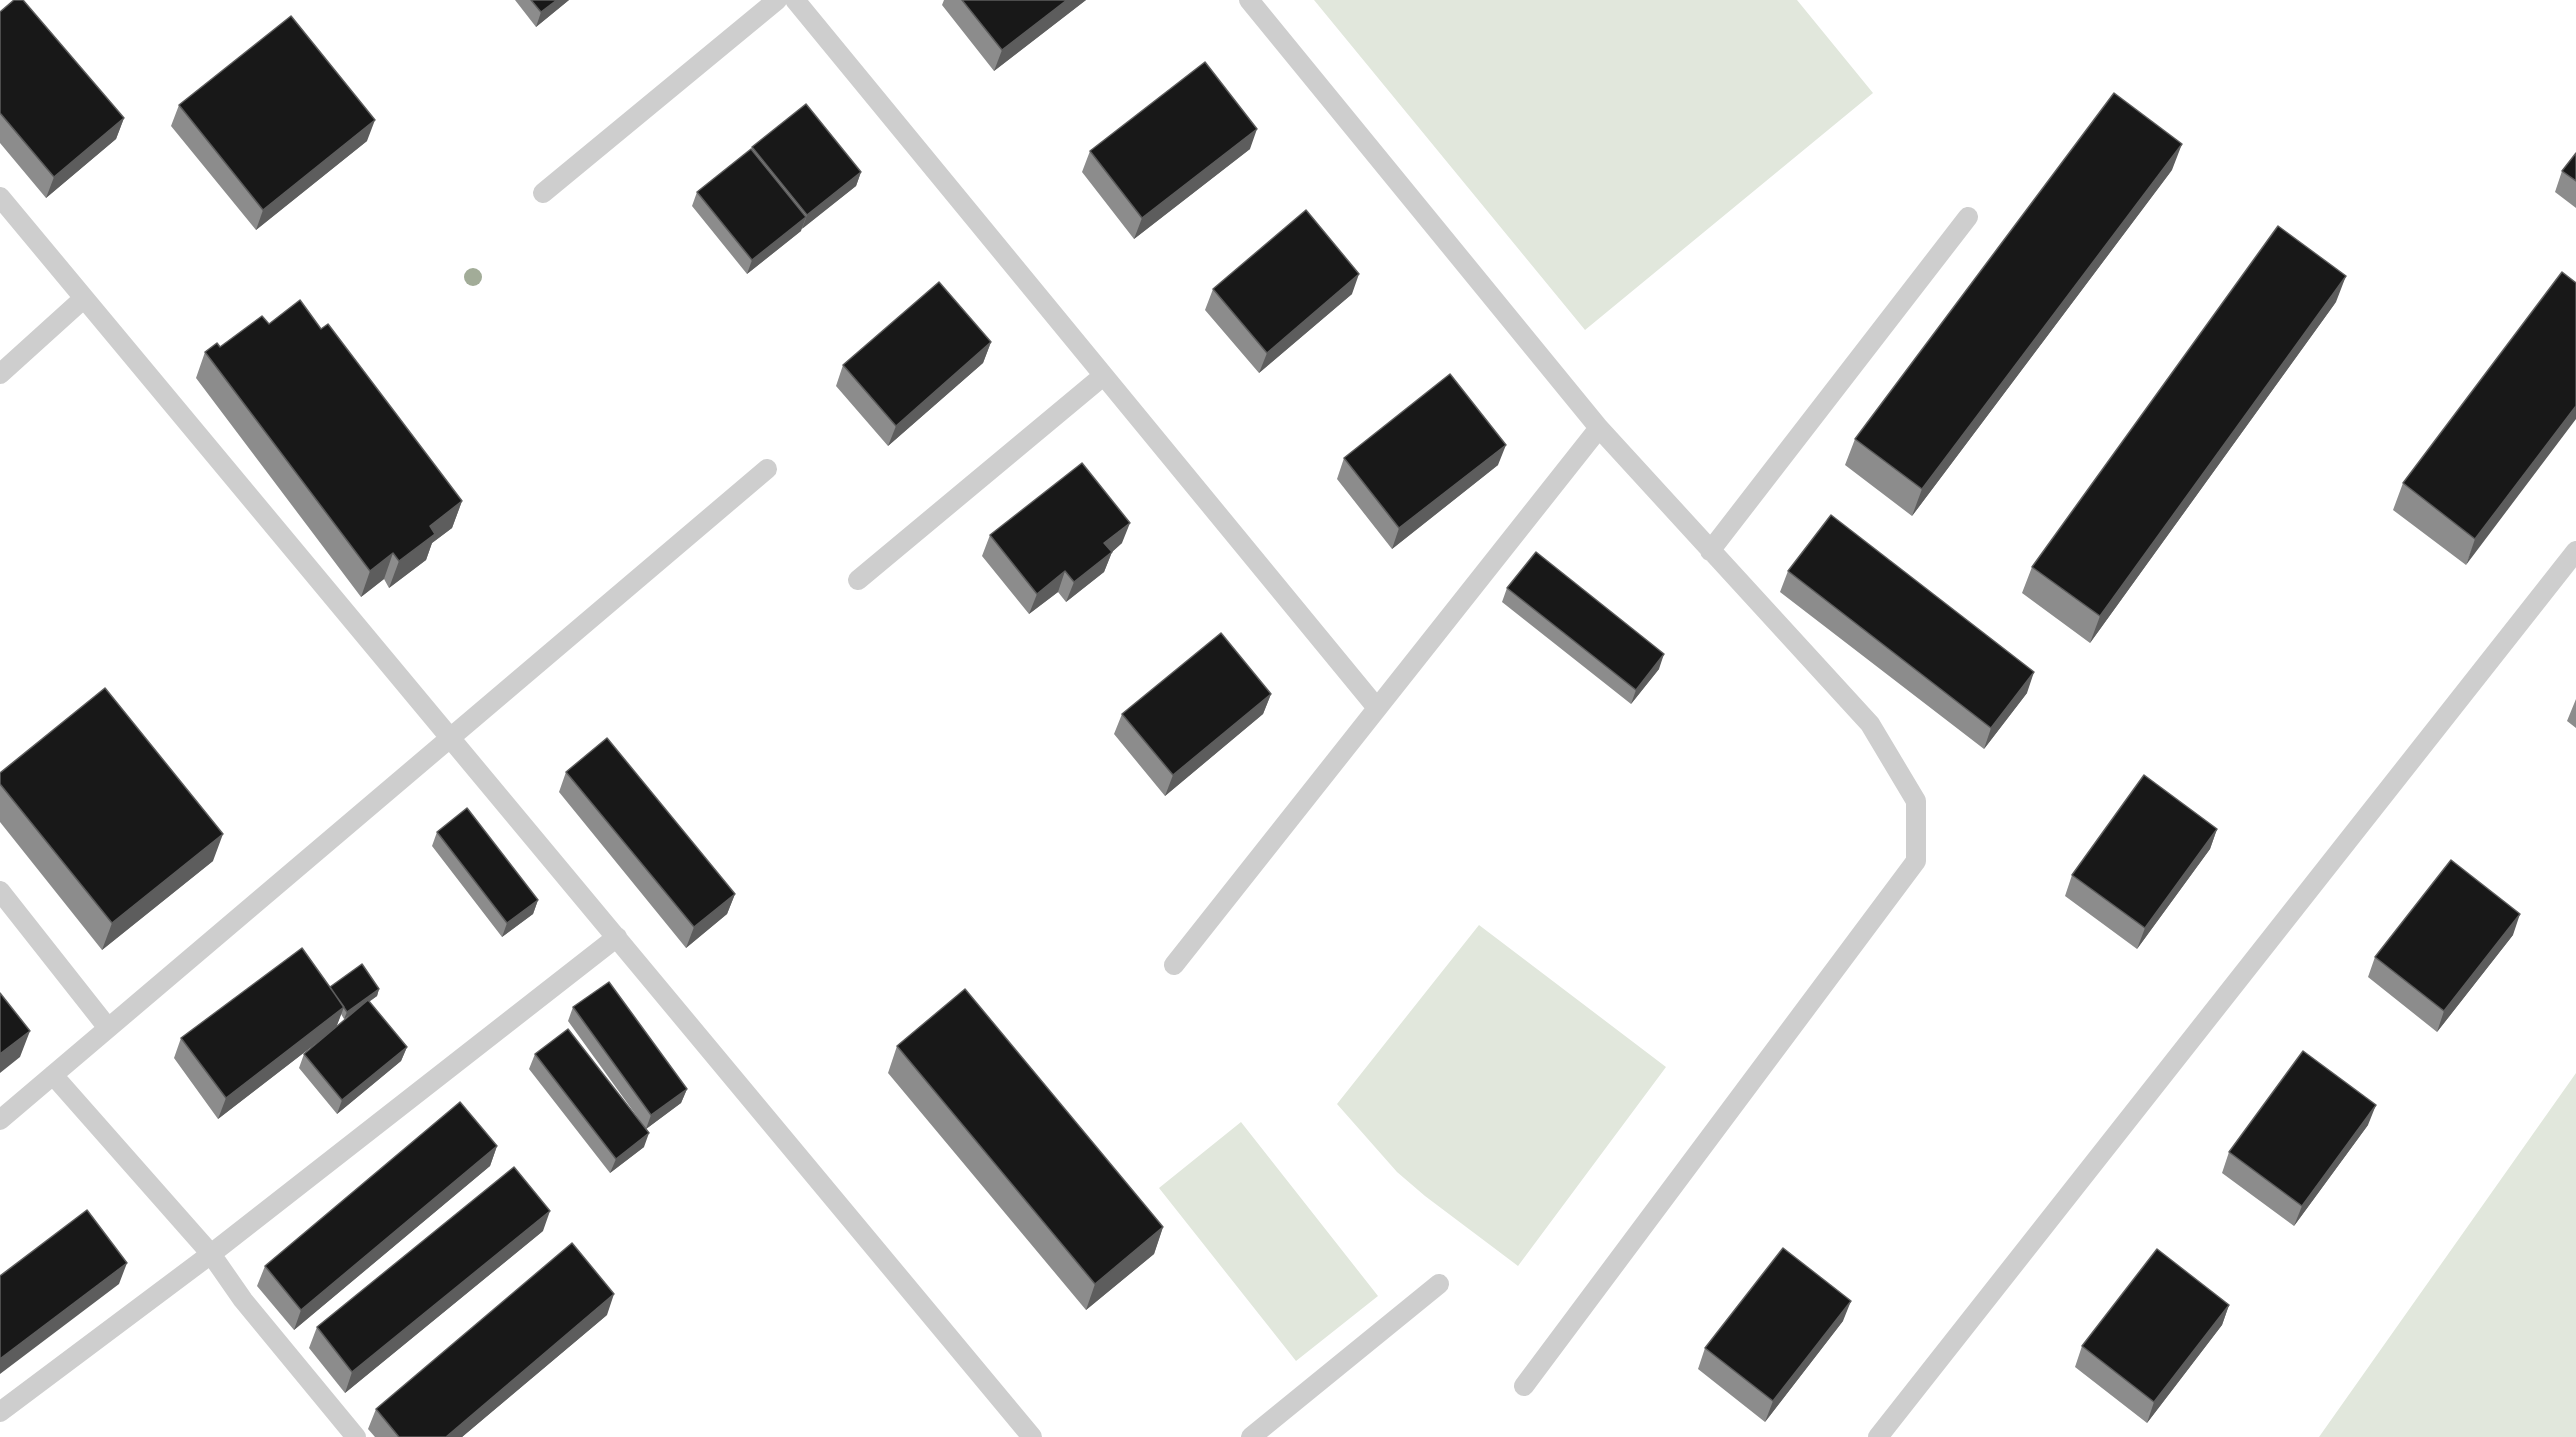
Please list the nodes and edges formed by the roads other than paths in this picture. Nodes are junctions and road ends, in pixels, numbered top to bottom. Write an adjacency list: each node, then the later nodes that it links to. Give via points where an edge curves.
1 (777, 0): 4 (lane)
2 (795, 0): 9 (lane)
3 (1249, 0): 10 (lane)
4 (543, 193)
5 (0, 197): 7 (lane)
6 (1968, 217): 12 (lane)
7 (83, 298): 8 (lane); 16 (lane)
8 (0, 374)
9 (1103, 376): 14 (lane); 15 (lane)
10 (1599, 428): 12 (lane); 15 (lane)
11 (767, 469): 16 (lane)
12 (1710, 551): 25 (lane, via 1870,724 1916,801 1916,861)
13 (2576, 552): 30 (lane)
14 (858, 580)
15 (1377, 708): 19 (lane)
16 (451, 738): 18 (lane); 20 (lane)
17 (0, 891): 20 (lane)
18 (616, 936): 23 (lane); 28 (lane)
19 (1174, 964)
20 (108, 1028): 21 (lane)
21 (53, 1075): 22 (lane); 23 (lane)
22 (0, 1120)
23 (211, 1254): 26 (lane); 27 (lane, via 243,1300)
24 (1439, 1284): 29 (lane)
25 (1524, 1386)
26 (0, 1412)
27 (356, 1437)
28 (1032, 1437)
29 (1251, 1437)
30 (1878, 1437)

